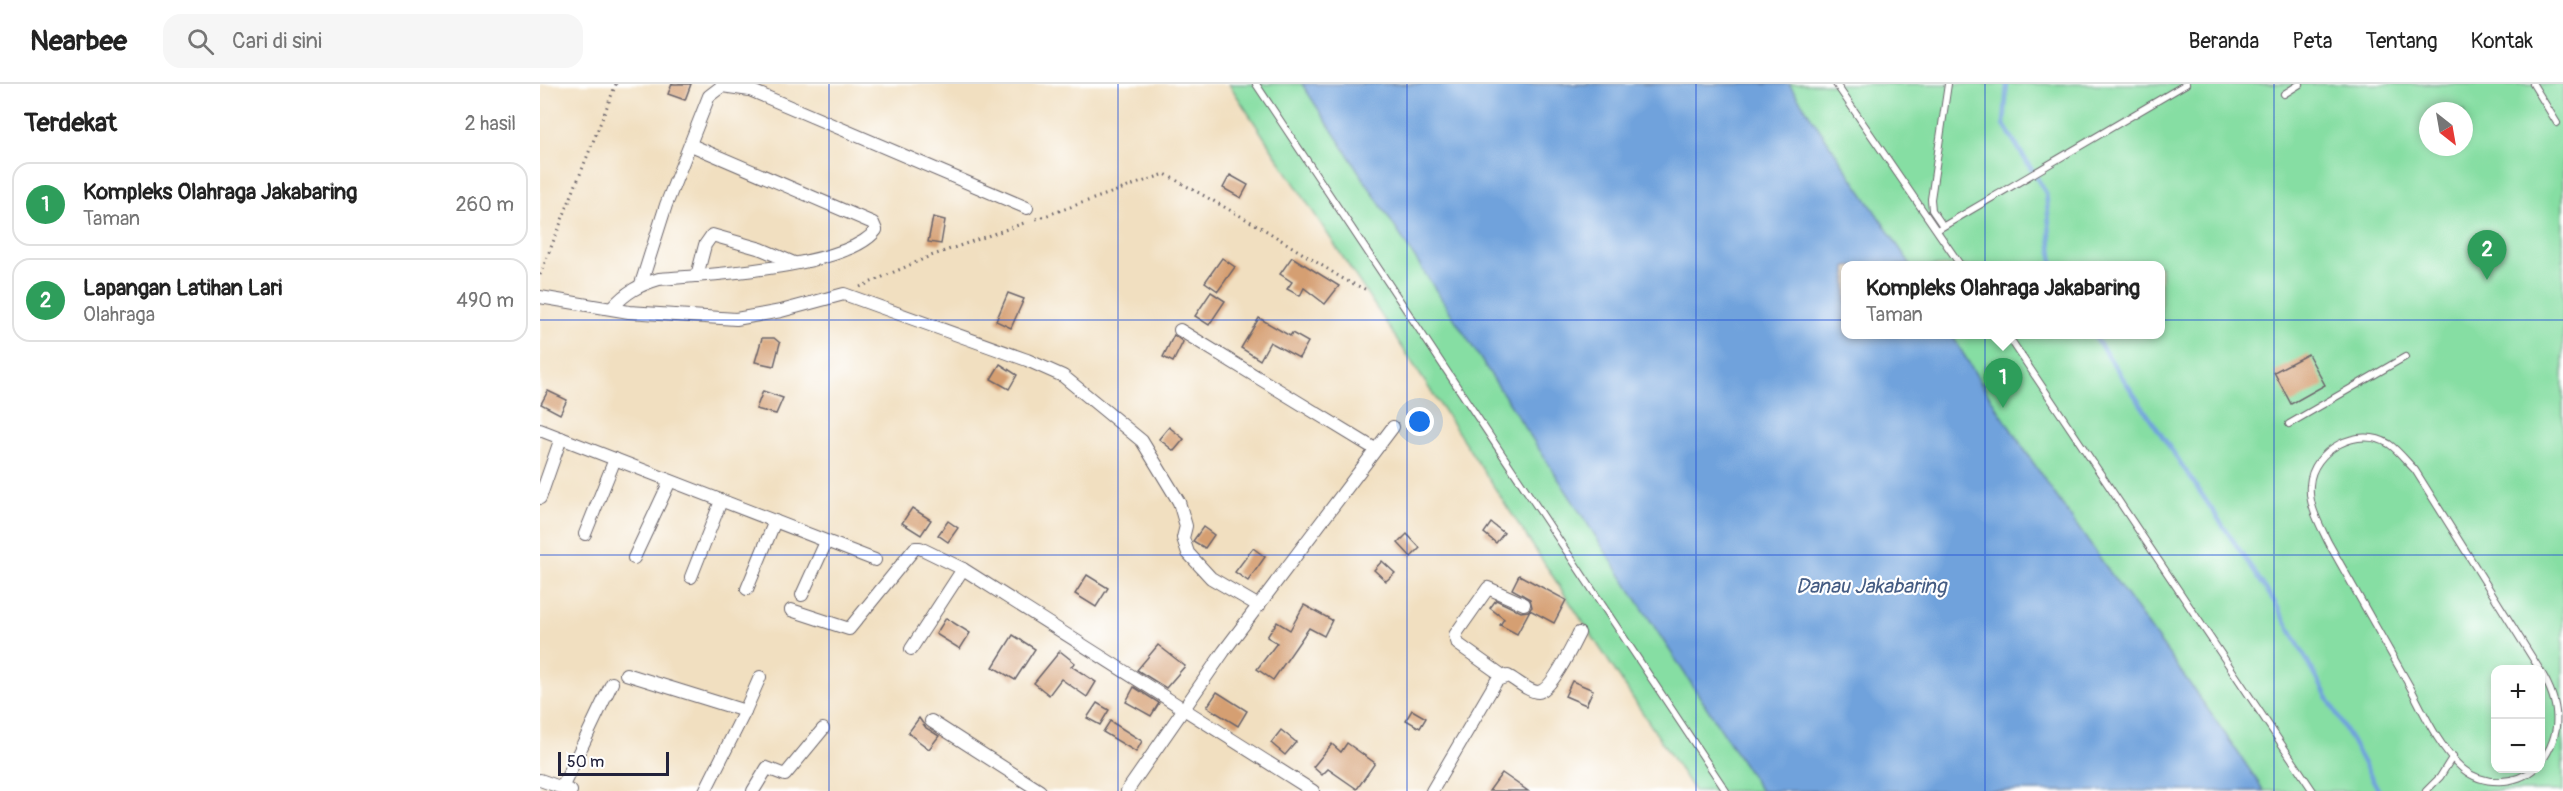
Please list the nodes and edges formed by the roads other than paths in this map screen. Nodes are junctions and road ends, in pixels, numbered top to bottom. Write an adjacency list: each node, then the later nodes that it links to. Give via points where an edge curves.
1 (1256, 84): 65 (lane)
2 (1836, 84): 11 (lane)
3 (1948, 84): 11 (lane, via 1931,199)
4 (2186, 84): 11 (lane)
5 (2300, 84): 7 (lane)
6 (2533, 84): 8 (lane)
7 (2283, 94)
8 (2557, 123)
9 (691, 145): 10 (street, via 709,96 722,86 735,87); 13 (street, via 875,226 872,236 848,248); 15 (street, via 666,205)
10 (1027, 208)
11 (1940, 228): 12 (lane)
12 (1958, 261)
13 (795, 264): 14 (street); 14 (street, via 712,235 705,245)
14 (697, 276): 15 (street)
15 (641, 284): 17 (street)
16 (543, 298): 17 (street)
17 (612, 309): 40 (street, via 736,319 844,294 1063,375 1142,441 1179,502 1188,553 1211,578)
18 (1180, 330): 25 (street)
19 (2010, 339): 66 (lane)
20 (2405, 357): 21 (lane)
21 (2289, 424)
22 (1393, 427): 25 (street)
23 (540, 430): 24 (street)
24 (561, 438): 26 (street); 28 (street)
25 (1375, 450): 40 (street)
26 (615, 459): 27 (street); 31 (street)
27 (670, 481): 29 (street); 33 (street)
28 (540, 498)
29 (721, 501): 30 (street); 36 (street)
30 (775, 521): 32 (street); 37 (street)
31 (585, 534)
32 (826, 542): 34 (street); 38 (street)
33 (634, 558)
34 (875, 560)
35 (963, 569): 41 (street, via 915,548 849,629); 43 (street); 50 (street)
36 (691, 577)
37 (747, 590)
38 (802, 595)
39 (1524, 604): 47 (street, via 1488,588 1455,635 1458,644)
40 (1258, 606): 50 (street)
41 (791, 610)
42 (1580, 633): 47 (street, via 1551,682 1542,690 1534,691)
43 (910, 649)
44 (2537, 665): 54 (lane, via 2415,470 2388,443 2365,438 2347,440 2328,451 2316,466 2310,484 2313,510 2439,739)
45 (626, 674): 51 (street)
46 (760, 676): 51 (street)
47 (1503, 676): 64 (street, via 1493,686)
48 (2545, 678): 55 (lane, via 2562,712 2556,746)
49 (612, 683): 58 (street)
50 (1184, 710): 62 (street); 63 (street)
51 (745, 711): 59 (street)
52 (931, 721): 61 (street)
53 (823, 729): 60 (street, via 785,775 767,768)
54 (2453, 756): 56 (lane, via 2463,769 2478,778 2496,782 2515,780); 67 (lane)
55 (2545, 759)
56 (2527, 773)
57 (540, 780): 58 (street)
58 (559, 789)
59 (705, 791)
60 (753, 791)
61 (1040, 791)
62 (1127, 791)
63 (1313, 791)
64 (1432, 791)
65 (1726, 791)
66 (2313, 791)
67 (2426, 791)

